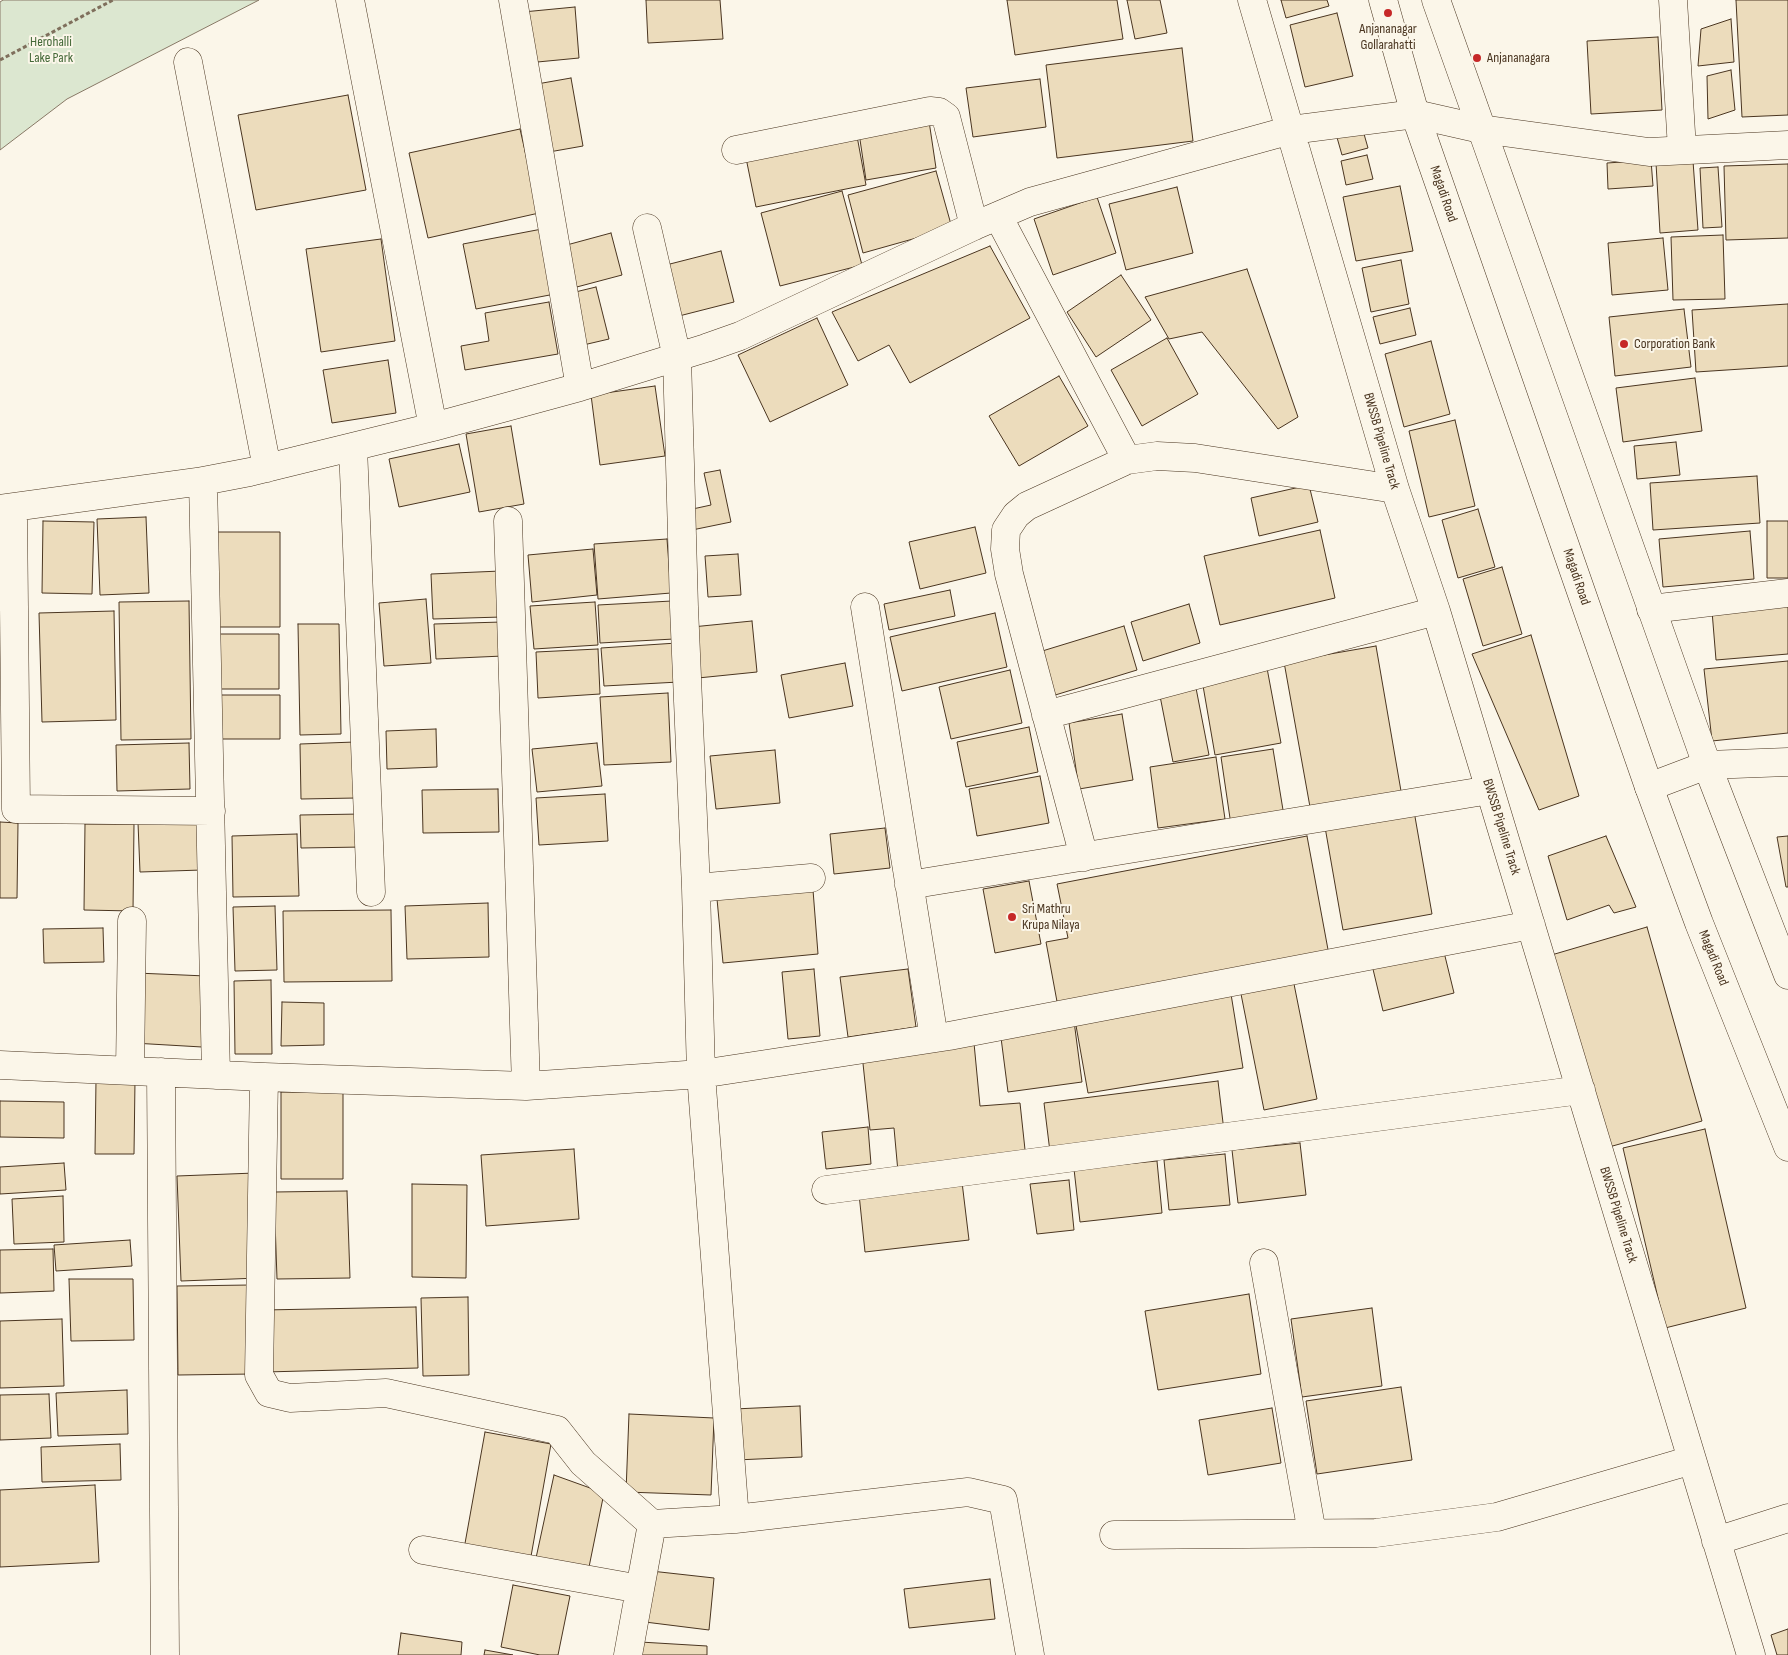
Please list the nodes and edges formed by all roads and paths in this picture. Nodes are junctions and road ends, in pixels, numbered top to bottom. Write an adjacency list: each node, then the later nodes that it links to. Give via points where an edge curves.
1 (113, 0): 8 (path)
2 (350, 0): 20 (street)
3 (512, 0): 19 (street)
4 (1252, 0): 12 (street, BWSSB Pipeline Track)
5 (1383, 0): 10 (street, Magadi Road)
6 (1436, 0): 11 (street)
7 (1673, 0): 14 (street)
8 (0, 60)
9 (188, 62): 23 (street)
10 (1415, 114): 11 (street); 12 (street); 35 (street, Magadi Road)
11 (1481, 129): 14 (street, via 1649,152); 30 (street)
12 (1291, 130): 16 (street, via 1030,202); 25 (street, BWSSB Pipeline Track)
13 (1788, 145): 14 (street)
14 (1682, 149)
15 (736, 150): 16 (street, via 930,111 939,112 946,117)
16 (986, 221): 18 (street, via 740,336); 22 (street)
17 (647, 228): 18 (street)
18 (677, 357): 19 (street); 41 (street)
19 (580, 387): 20 (street)
20 (433, 427): 21 (street)
21 (353, 447): 23 (street); 42 (street)
22 (1127, 460): 25 (street, via 1157,456 1195,458); 32 (street, via 1027,506 1016,514 1006,530 1009,574)
23 (267, 468): 24 (street)
24 (203, 481): 26 (street); 37 (street)
25 (1395, 489): 31 (street, BWSSB Pipeline Track)
26 (7, 509): 37 (street, via 16,809)
27 (508, 521): 53 (street)
28 (1788, 593): 30 (street)
29 (865, 607): 40 (street)
30 (1651, 609): 34 (street)
31 (1436, 610): 32 (street); 36 (street, BWSSB Pipeline Track)
32 (1046, 715): 38 (street)
33 (1788, 762): 34 (street)
34 (1707, 766): 35 (street); 45 (street)
35 (1649, 787): 55 (street, Magadi Road)
36 (1490, 790): 38 (street); 44 (street, BWSSB Pipeline Track)
37 (210, 811): 51 (street)
38 (1084, 857): 40 (street)
39 (812, 878): 41 (street)
40 (909, 885): 46 (street)
41 (696, 888): 50 (street)
42 (371, 892)
43 (132, 921): 48 (street)
44 (1531, 925): 46 (street); 54 (street, BWSSB Pipeline Track)
45 (1788, 975)
46 (934, 1038): 50 (street)
47 (0, 1065): 48 (street)
48 (130, 1070): 49 (street)
49 (161, 1072): 51 (street); 67 (street)
50 (701, 1074): 53 (street); 60 (street)
51 (216, 1075): 52 (street)
52 (264, 1077): 53 (street); 61 (street, via 259,1375 269,1393 290,1398 386,1393 557,1430 583,1463)
53 (526, 1086)
54 (1581, 1090): 56 (street); 58 (street, BWSSB Pipeline Track)
55 (1788, 1147)
56 (826, 1190)
57 (1264, 1263): 62 (street)
58 (1692, 1460): 62 (street, via 1497,1517 1376,1533); 64 (street, BWSSB Pipeline Track)
59 (1788, 1518): 64 (street)
60 (735, 1519): 61 (street); 69 (street, via 968,1492 1002,1500)
61 (652, 1524): 66 (street)
62 (1312, 1533): 63 (street)
63 (1114, 1536)
64 (1716, 1541): 70 (street, BWSSB Pipeline Track)
65 (423, 1550): 66 (street)
66 (640, 1589): 68 (street)
67 (165, 1655)
68 (628, 1655)
69 (1030, 1655)
70 (1751, 1655)

